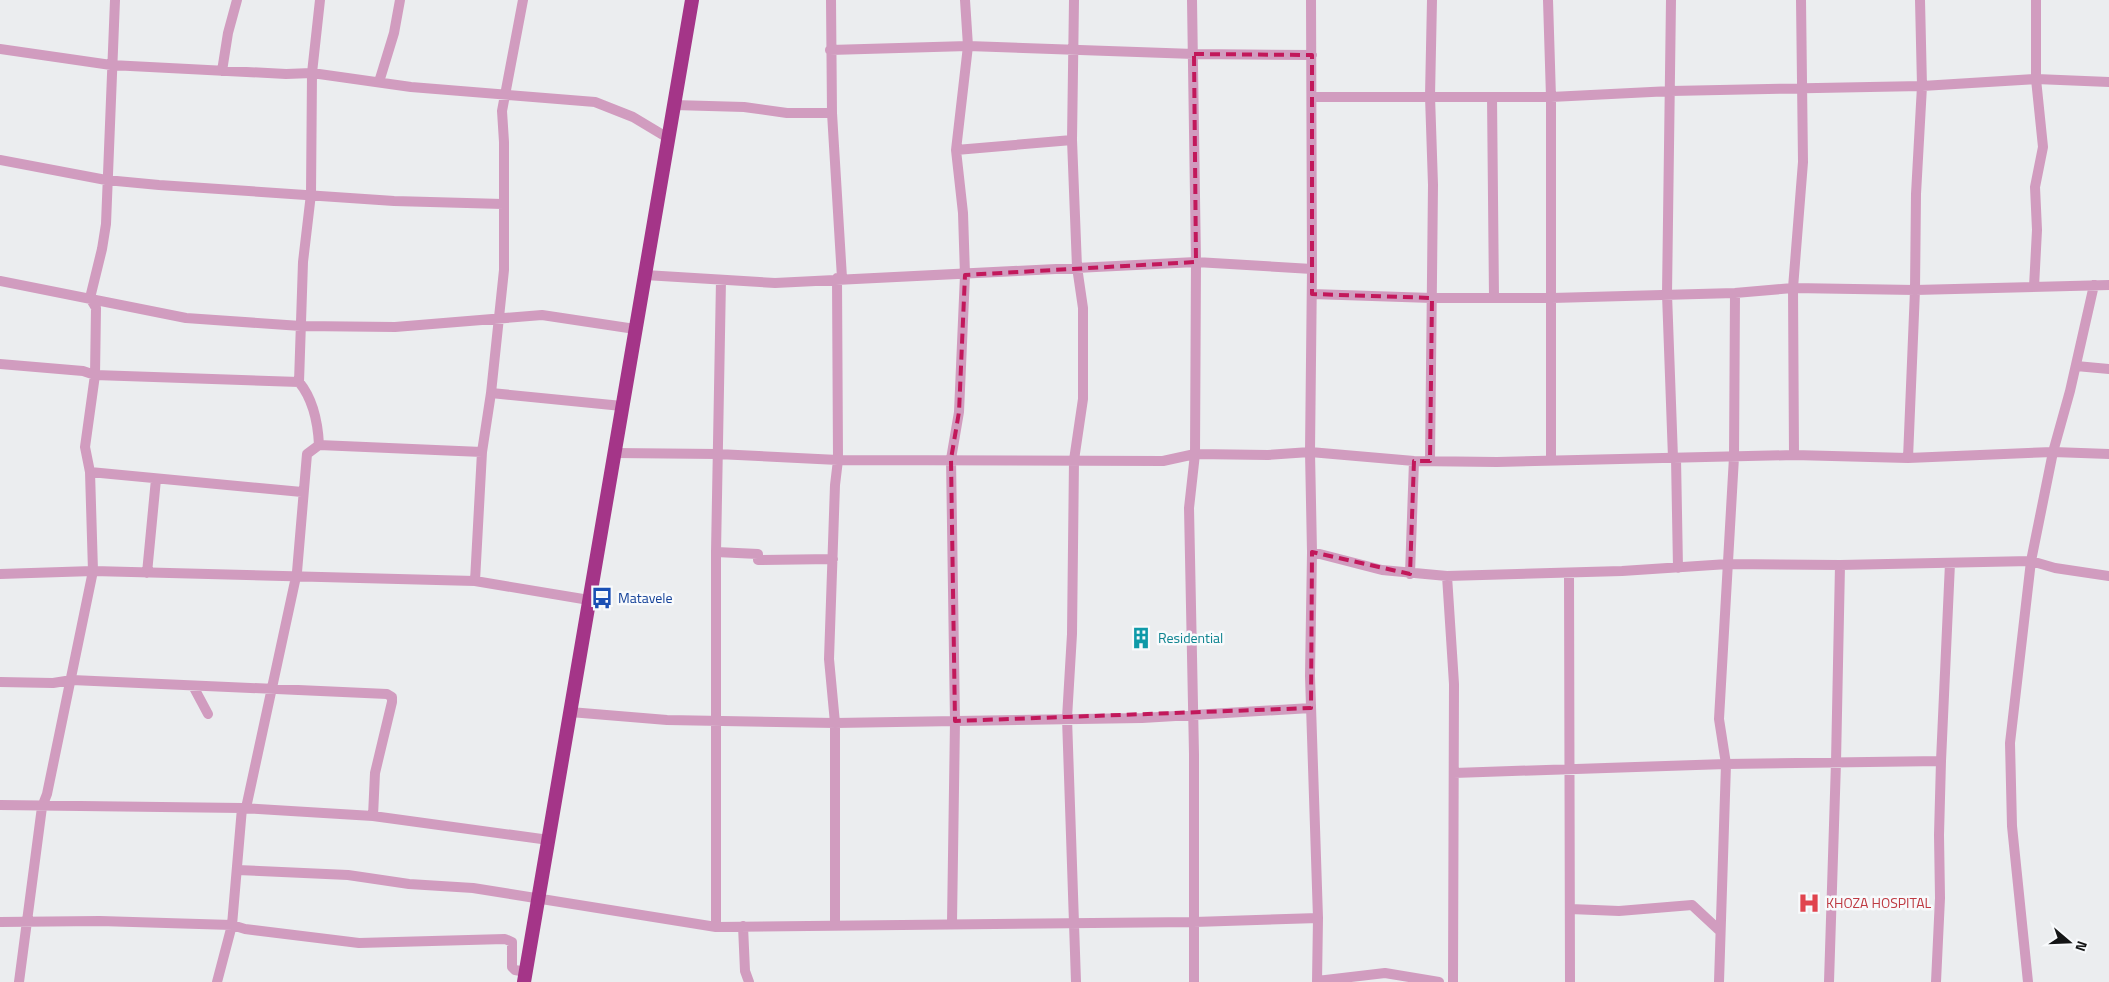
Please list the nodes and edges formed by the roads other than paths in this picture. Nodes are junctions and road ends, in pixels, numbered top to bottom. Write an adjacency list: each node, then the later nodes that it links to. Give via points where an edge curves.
1 (116, 0): 24 (street)
2 (237, 0): 25 (street)
3 (320, 0): 26 (street)
4 (400, 0): 28 (street)
5 (523, 0): 33 (street)
6 (692, 0): 38 (highway)
7 (831, 0): 21 (street)
8 (965, 0): 18 (street)
9 (1074, 0): 20 (street)
10 (1192, 0): 22 (street)
11 (1311, 0): 23 (street)
12 (1432, 0): 34 (street)
13 (1548, 0): 37 (street)
14 (1671, 0): 32 (street)
15 (1801, 0): 31 (street)
16 (1920, 0): 30 (street)
17 (2036, 0): 27 (street)
18 (968, 46): 20 (street); 21 (street); 42 (street)
19 (0, 49): 24 (street)
20 (1074, 49): 22 (street); 41 (street)
21 (830, 50): 39 (street)
22 (1194, 54): 23 (street); 47 (street)
23 (1312, 55): 35 (street)
24 (111, 65): 25 (street); 44 (street)
25 (222, 71): 26 (street)
26 (312, 72): 28 (street); 45 (street)
27 (2036, 79): 29 (street); 30 (street); 57 (street, via 2043,147 2035,186)
28 (379, 82): 33 (street)
29 (2109, 82)
30 (1922, 86): 31 (street); 59 (street)
31 (1804, 88): 32 (street); 58 (street, via 1802,182)
32 (1671, 91): 37 (street); 62 (street)
33 (503, 96): 40 (street, via 606,104); 46 (street)
34 (1430, 96): 35 (street); 36 (street); 64 (street)
35 (1312, 97): 49 (street)
36 (1492, 97): 37 (street); 65 (street)
37 (1551, 97): 66 (street)
38 (674, 105): 39 (street); 40 (highway)
39 (832, 113): 52 (street)
40 (668, 138): 50 (highway)
41 (1072, 140): 42 (street); 48 (street)
42 (956, 150): 51 (street, via 965,230)
43 (0, 160): 44 (street)
44 (106, 180): 45 (street); 63 (street, via 104,241)
45 (311, 194): 46 (street, via 394,201); 68 (street)
46 (503, 204): 67 (street, via 504,270)
47 (1196, 262): 48 (street); 49 (street); 83 (street)
48 (1077, 267): 51 (street); 91 (street, via 1082,294 1083,399)
49 (1312, 269): 61 (street)
50 (645, 275): 53 (street); 69 (highway)
51 (965, 275): 52 (street); 89 (street, via 959,412)
52 (840, 278): 53 (street, via 775,283); 90 (street)
53 (721, 280): 82 (street)
54 (0, 281): 63 (street)
55 (2094, 285): 56 (street); 57 (street); 71 (street)
56 (2109, 285)
57 (2034, 287): 59 (street)
58 (1793, 288): 59 (street); 60 (street); 84 (street)
59 (1915, 290): 88 (street)
60 (1735, 293): 62 (street); 86 (street)
61 (1312, 294): 64 (street); 79 (street)
62 (1667, 294): 66 (street); 87 (street)
63 (90, 298): 68 (street, via 186,318); 73 (street, via 96,308)
64 (1432, 298): 65 (street); 93 (street)
65 (1494, 298): 66 (street)
66 (1552, 298): 94 (street)
67 (497, 320): 68 (street, via 394,327); 69 (street, via 542,315); 75 (street)
68 (302, 326): 74 (street)
69 (635, 329): 76 (highway)
70 (0, 364): 73 (street, via 84,371)
71 (2076, 366): 72 (street); 80 (street)
72 (2109, 369)
73 (95, 375): 74 (street); 95 (street, via 85,447)
74 (299, 382): 77 (street, via 316,418)
75 (492, 393): 76 (street); 78 (street)
76 (622, 406): 81 (highway)
77 (319, 445): 78 (street); 97 (street, via 307,454)
78 (482, 452): 114 (street)
79 (1310, 452): 83 (street); 92 (street); 99 (street)
80 (2054, 452): 85 (street); 88 (street); 101 (street)
81 (614, 453): 82 (street); 115 (highway)
82 (717, 454): 90 (street); 98 (street)
83 (1195, 454): 91 (street, via 1163,460); 123 (street, via 1189,508)
84 (1794, 454): 86 (street); 88 (street)
85 (2109, 454)
86 (1734, 457): 87 (street); 103 (street)
87 (1675, 458): 94 (street); 105 (street)
88 (1908, 458)
89 (951, 459): 90 (street); 91 (street); 125 (street)
90 (838, 460): 100 (street)
91 (1074, 460): 124 (street, via 1072,634)
92 (1414, 460): 93 (street); 110 (street)
93 (1430, 461): 94 (street)
94 (1551, 461)
95 (90, 472): 96 (street); 106 (street)
96 (156, 479): 97 (street); 107 (street)
97 (302, 492): 113 (street)
98 (716, 552): 100 (street, via 758,554 758,560); 126 (street)
99 (1312, 552): 110 (street); 120 (street)
100 (833, 559): 127 (street, via 830,659)
101 (2031, 561): 102 (street); 112 (street); 165 (street, via 2009,770)
102 (1950, 563): 104 (street); 128 (street)
103 (1728, 564): 104 (street); 105 (street); 130 (street, via 1719,718)
104 (1840, 565): 129 (street)
105 (1678, 568): 108 (street)
106 (93, 571): 107 (street); 109 (street); 116 (street)
107 (147, 572): 113 (street)
108 (1569, 573): 111 (street); 131 (street)
109 (0, 574)
110 (1410, 574): 111 (street)
111 (1447, 576): 132 (street, via 1454,684)
112 (2109, 576)
113 (296, 577): 114 (street); 119 (street)
114 (474, 581): 115 (street)
115 (589, 600): 121 (highway)
116 (72, 680): 117 (street, via 53,684); 118 (street); 134 (street)
117 (0, 682)
118 (193, 686): 119 (street); 122 (street)
119 (273, 690): 135 (street); 136 (street, via 303,689 387,694 392,697 375,773)
120 (1311, 708): 123 (street); 141 (street)
121 (570, 712): 126 (street); 137 (highway)
122 (208, 714)
123 (1193, 714): 124 (street); 144 (street)
124 (1067, 718): 125 (street); 146 (street)
125 (955, 721): 127 (street); 145 (street)
126 (717, 722): 127 (street); 150 (street)
127 (835, 723): 148 (street)
128 (1941, 761): 129 (street); 164 (street)
129 (1836, 762): 130 (street); 163 (street)
130 (1726, 764): 131 (street); 151 (street)
131 (1570, 768): 132 (street); 140 (street)
132 (1454, 772): 160 (street)
133 (0, 805): 134 (street)
134 (42, 807): 135 (street); 142 (street)
135 (244, 808): 136 (street); 138 (street)
136 (373, 816): 137 (street)
137 (549, 840): 139 (highway)
138 (237, 870): 139 (street, via 348,875); 147 (street)
139 (539, 898): 150 (street); 152 (highway)
140 (1570, 909): 151 (street, via 1619,910 1692,905); 161 (street)
141 (1318, 918): 144 (street); 153 (street)
142 (26, 921): 143 (street); 147 (street); 154 (street)
143 (0, 922)
144 (1194, 922): 146 (street); 158 (street)
145 (952, 923): 146 (street); 148 (street)
146 (1073, 924): 157 (street)
147 (232, 925): 152 (street, via 359,943 505,939 512,942 512,967); 155 (street)
148 (835, 925): 149 (street)
149 (743, 926): 150 (street); 156 (street, via 745,971)
150 (716, 927)
151 (1720, 931): 162 (street)
152 (525, 977)
153 (1317, 978): 159 (street, via 1330,980 1385,973)
154 (18, 982)
155 (217, 982)
156 (750, 982)
157 (1076, 982)
158 (1194, 982)
159 (1438, 982)
160 (1453, 982)
161 (1570, 982)
162 (1718, 982)
163 (1829, 982)
164 (1936, 982)
165 (2028, 982)

